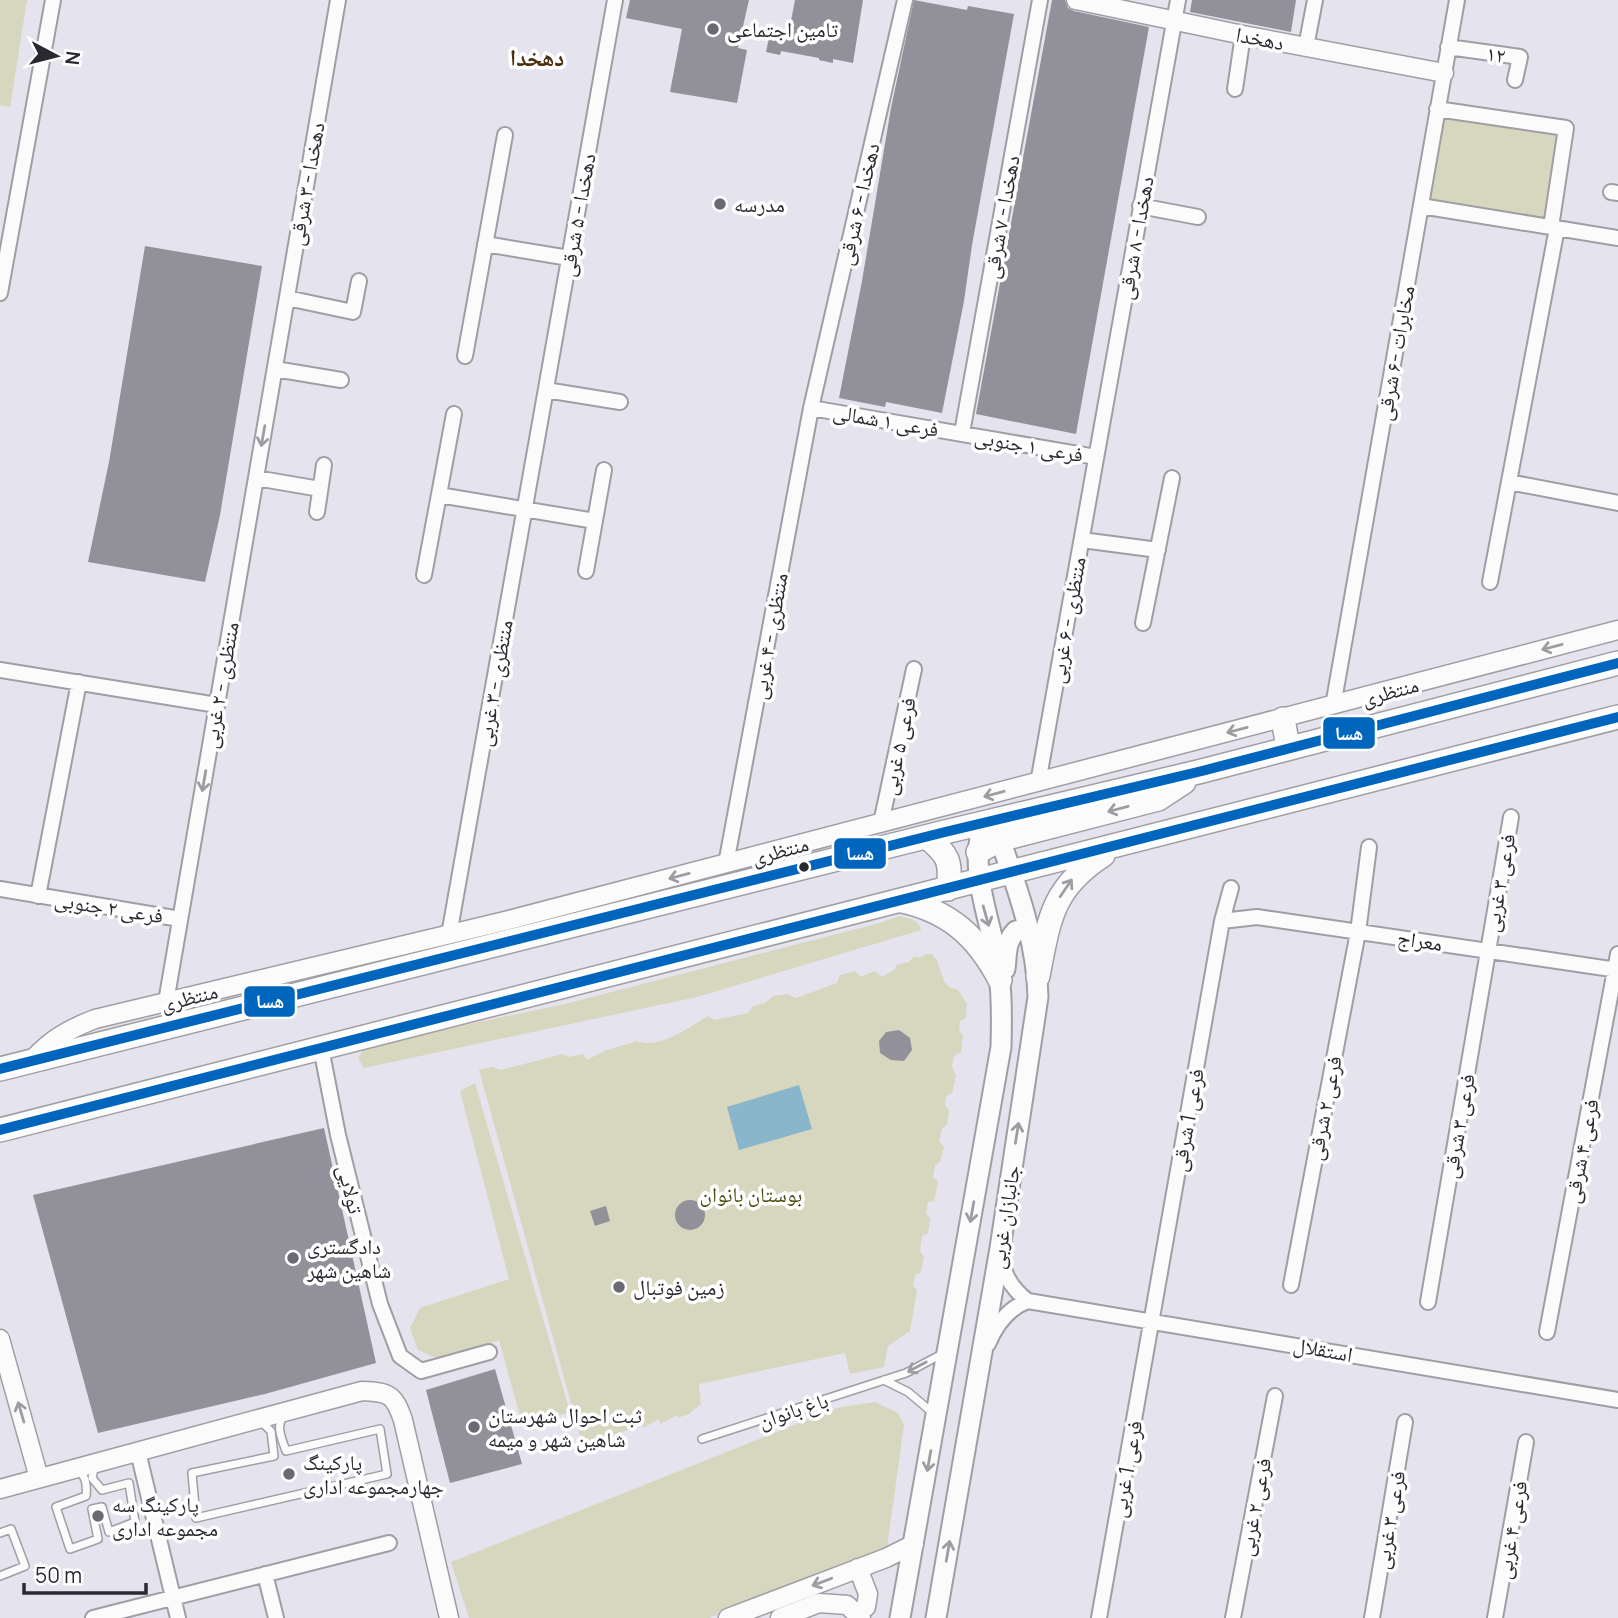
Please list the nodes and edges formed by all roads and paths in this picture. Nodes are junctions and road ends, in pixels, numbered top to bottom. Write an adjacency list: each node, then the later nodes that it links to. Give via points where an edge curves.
1 (53, 0): 27 (street)
2 (338, 0): 28 (street, دهخدا - ۳ شرقی)
3 (615, 0): 25 (street, دهخدا - ۵ شرقی)
4 (905, 0): 34 (street, دهخدا - ۶ شرقی)
5 (1040, 0): 37 (street, دهخدا - ۷ شرقی)
6 (1076, 0): 10 (street, دهخدا)
7 (1178, 0): 10 (street, دهخدا - ۸ شرقی)
8 (1315, 0): 12 (street)
9 (1457, 0): 13 (street, مخابرات -۶ شرقی)
10 (1175, 20): 11 (street, دهخدا); 20 (street, دهخدا - ۸ شرقی)
11 (1243, 35): 12 (street, دهخدا); 16 (street)
12 (1306, 47): 14 (street, دهخدا)
13 (1448, 47): 14 (street, مخابرات -۶ شرقی); 15 (street, ۱۲, via 1520,57)
14 (1444, 73): 17 (street, مخابرات -۶ شرقی)
15 (1515, 80)
16 (1235, 89)
17 (1437, 109): 19 (street, مخابرات -۶ شرقی); 22 (street, via 1566,128)
18 (505, 135): 24 (street)
19 (1420, 205): 22 (street); 62 (street, مخابرات -۶ شرقی)
20 (1140, 206): 21 (street); 38 (street, دهخدا - ۸ شرقی)
21 (1198, 217)
22 (1554, 227): 23 (street); 43 (street)
23 (1618, 238)
24 (485, 244): 25 (street); 29 (street)
25 (569, 258): 32 (street, دهخدا - ۵ شرقی)
26 (359, 281): 28 (street, via 353,312)
27 (0, 293)
28 (287, 299): 30 (street, دهخدا - ۳ شرقی)
29 (465, 356)
30 (275, 369): 31 (street); 41 (street, منتظری - ۲ غربی, one-way to 41)
31 (341, 380)
32 (546, 390): 33 (street); 36 (street, دهخدا - ۵ شرقی)
33 (620, 402)
34 (811, 408): 37 (street, فرعی ۱ شمالی); 77 (street, منتظری - ۴ غربی)
35 (454, 414): 45 (street)
36 (539, 430): 47 (street, منتظری - ۳ غربی)
37 (962, 433): 38 (street, فرعی ۱ جنوبی)
38 (1096, 457): 50 (street, منتظری - ۶ غربی)
39 (324, 466): 44 (street)
40 (604, 470): 49 (street)
41 (256, 478): 44 (street); 61 (street, منتظری - ۲ غربی)
42 (1172, 478): 51 (street)
43 (1509, 482): 46 (street); 54 (street)
44 (320, 489): 48 (street)
45 (439, 495): 47 (street); 53 (street)
46 (1618, 503)
47 (524, 509): 49 (street); 88 (street, منتظری - ۳ غربی)
48 (317, 512)
49 (595, 521): 52 (street)
50 (1082, 540): 51 (street); 67 (street, منتظری - ۶ غربی)
51 (1158, 550): 55 (street)
52 (586, 571)
53 (424, 576)
54 (1490, 582)
55 (1143, 623)
56 (1618, 630): 62 (street, منتظری, one-way to 62)
57 (1618, 663): 65 (main road, منتظری)
58 (914, 669): 70 (street, فرعی ۵ غربی)
59 (0, 670): 60 (street)
60 (79, 682): 61 (street); 83 (street)
61 (217, 705): 85 (street, منتظری - ۲ غربی, one-way to 85)
62 (1333, 706): 64 (street, منتظری)
63 (1618, 716): 73 (main road)
64 (1283, 719): 65 (main road); 67 (street, منتظری, one-way to 67)
65 (1288, 747): 66 (main road, منتظری)
66 (1202, 771): 69 (main road, one-way to 69, via 1158,799); 71 (main road, منتظری)
67 (1038, 783): 70 (street, منتظری, one-way to 70)
68 (1511, 817): 90 (street, فرعی ۳ غربی)
69 (1078, 819): 71 (main road); 76 (main road, via 1073,829 1076,846)
70 (881, 823): 77 (street, منتظری)
71 (989, 829): 72 (main road, منتظری); 75 (main road); 78 (main road, جانبازان غربی)
72 (927, 837): 81 (main road, via 945,853 951,872); 97 (main road, منتظری)
73 (1122, 844): 76 (main road); 93 (main road, one-way to 73, via 1045,937 1068,883)
74 (1369, 847): 87 (street)
75 (978, 852): 79 (main road, جانبازان غربی)
76 (1086, 853): 78 (main road)
77 (726, 864): 88 (street, منتظری, one-way to 88)
78 (1012, 873): 79 (main road); 89 (main road, جانبازان غربی)
79 (978, 881): 81 (main road); 94 (main road, جانبازان غربی, one-way to 94)
80 (1231, 888): 86 (street, فرعی 1 شرقی)
81 (948, 889): 84 (main road)
82 (0, 890): 83 (street, فرعی ۲ جنوبی)
83 (38, 896): 85 (street, فرعی ۲ جنوبی)
84 (899, 900): 94 (main road, via 926,906 956,924 986,954); 96 (main road)
85 (180, 919): 95 (street, منتظری - ۲ غربی)
86 (1223, 920): 87 (street, معراج, via 1257,917); 104 (street, فرعی 1 شرقی)
87 (1358, 932): 90 (street, معراج); 101 (street, فرعی ۲ شرقی)
88 (449, 935): 95 (street, منتظری)
89 (1031, 936): 93 (main road, جانبازان غربی); 94 (main road, via 1023,930 1010,937)
90 (1488, 949): 92 (street, معراج); 103 (street, فرعی ۳ شرقی)
91 (1618, 954): 92 (street)
92 (1617, 970): 105 (street, فرعی ۴ شرقی)
93 (1038, 976): 100 (main road, جانبازان غربی, one-way to 93)
94 (1001, 989): 107 (main road, جانبازان غربی, one-way to 107, via 1001,1047)
95 (166, 1002): 97 (street, منتظری, via 65,1031)
96 (321, 1048): 99 (main road); 108 (street, تولایی, via 380,1304 400,1356 421,1371)
97 (32, 1060): 98 (main road, منتظری)
98 (0, 1069)
99 (0, 1130)
100 (1000, 1248): 102 (street, via 1007,1279); 109 (main road, جانبازان غربی)
101 (1291, 1285)
102 (1028, 1301): 104 (street, استقلال); 109 (street, via 998,1323)
103 (1428, 1303)
104 (1152, 1320): 112 (street, استقلال); 140 (street, فرعی 1 غربی)
105 (1547, 1332)
106 (0, 1339): 122 (street, one-way to 106)
107 (947, 1351): 110 (lane, باغ بانوان, one-way to 110); 114 (main road, جانبازان غربی)
108 (489, 1352)
109 (981, 1362): 139 (main road, جانبازان غربی, one-way to 109)
110 (884, 1380): 114 (lane); 117 (lane, باغ بانوان)
111 (1275, 1396): 141 (street, فرعی ۲ غربی)
112 (1618, 1400)
113 (290, 1410): 115 (street); 115 (lane, via 279,1430 286,1451 380,1429 387,1474 197,1518 192,1473 274,1456 271,1431); 135 (street, via 362,1391 384,1392 397,1401)
114 (936, 1415): 126 (main road, جانبازان غربی, one-way to 126)
115 (257, 1419): 119 (street)
116 (1405, 1422): 142 (street, فرعی ۳ غربی)
117 (702, 1439)
118 (1526, 1442): 143 (street, فرعی ۴ غربی)
119 (138, 1452): 120 (street); 130 (street)
120 (95, 1463): 121 (street); 121 (lane, via 92,1478 102,1490 129,1483 135,1522 109,1532 102,1507 92,1509 98,1539 70,1549 56,1507 86,1496 83,1475)
121 (74, 1469): 122 (street)
122 (39, 1478): 123 (street)
123 (0, 1488)
124 (0, 1533): 129 (lane, via 11,1529 25,1566)
125 (389, 1543): 128 (street)
126 (914, 1544): 127 (street); 138 (main road, جانبازان غربی)
127 (859, 1568): 131 (street, via 868,1594); 136 (street, one-way to 136)
128 (265, 1574): 130 (street); 134 (street)
129 (0, 1576)
130 (173, 1598): 132 (street); 133 (street)
131 (859, 1616): 137 (street, via 847,1605 819,1603)
132 (93, 1618)
133 (178, 1618)
134 (276, 1618)
135 (449, 1618)
136 (728, 1618)
137 (780, 1618)
138 (900, 1618)
139 (936, 1618)
140 (1099, 1618)
141 (1233, 1618)
142 (1372, 1618)
143 (1495, 1618)

